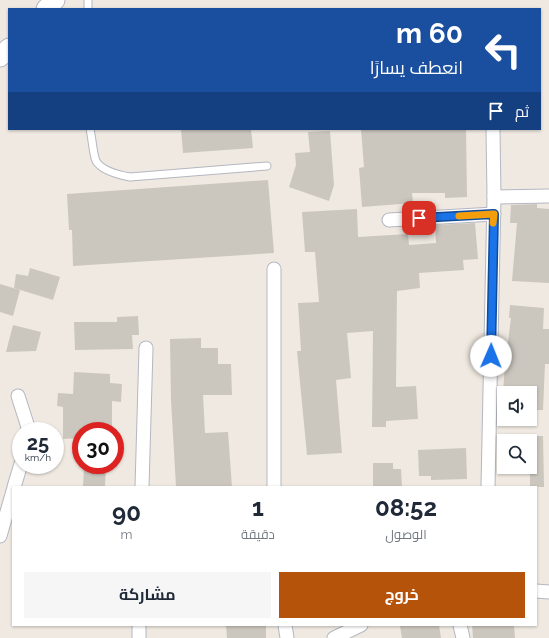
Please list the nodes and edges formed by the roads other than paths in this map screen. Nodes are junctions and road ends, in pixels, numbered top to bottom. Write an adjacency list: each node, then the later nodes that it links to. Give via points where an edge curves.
1 (55, 0): 2 (street)
2 (47, 8)
3 (8, 49): 4 (street)
4 (0, 57)
5 (90, 130): 7 (lane, via 96,160 107,170 122,176)
6 (493, 130): 9 (street)
7 (267, 166)
8 (549, 196): 9 (street)
9 (494, 197): 10 (street)
10 (494, 214): 11 (street); 20 (street)
11 (389, 220)
12 (274, 268): 19 (street)
13 (146, 348): 18 (street)
14 (18, 396): 15 (street)
15 (26, 422)
16 (18, 474): 17 (street)
17 (14, 486)
18 (142, 486)
19 (274, 486)
20 (488, 486)
21 (12, 494): 22 (street)
22 (0, 536)
23 (537, 591): 24 (street)
24 (549, 592)
25 (139, 626): 29 (street)
26 (285, 626): 30 (street)
27 (359, 626): 31 (street)
28 (460, 626): 32 (street)
29 (139, 638)
30 (287, 638)
31 (334, 638)
32 (463, 638)

